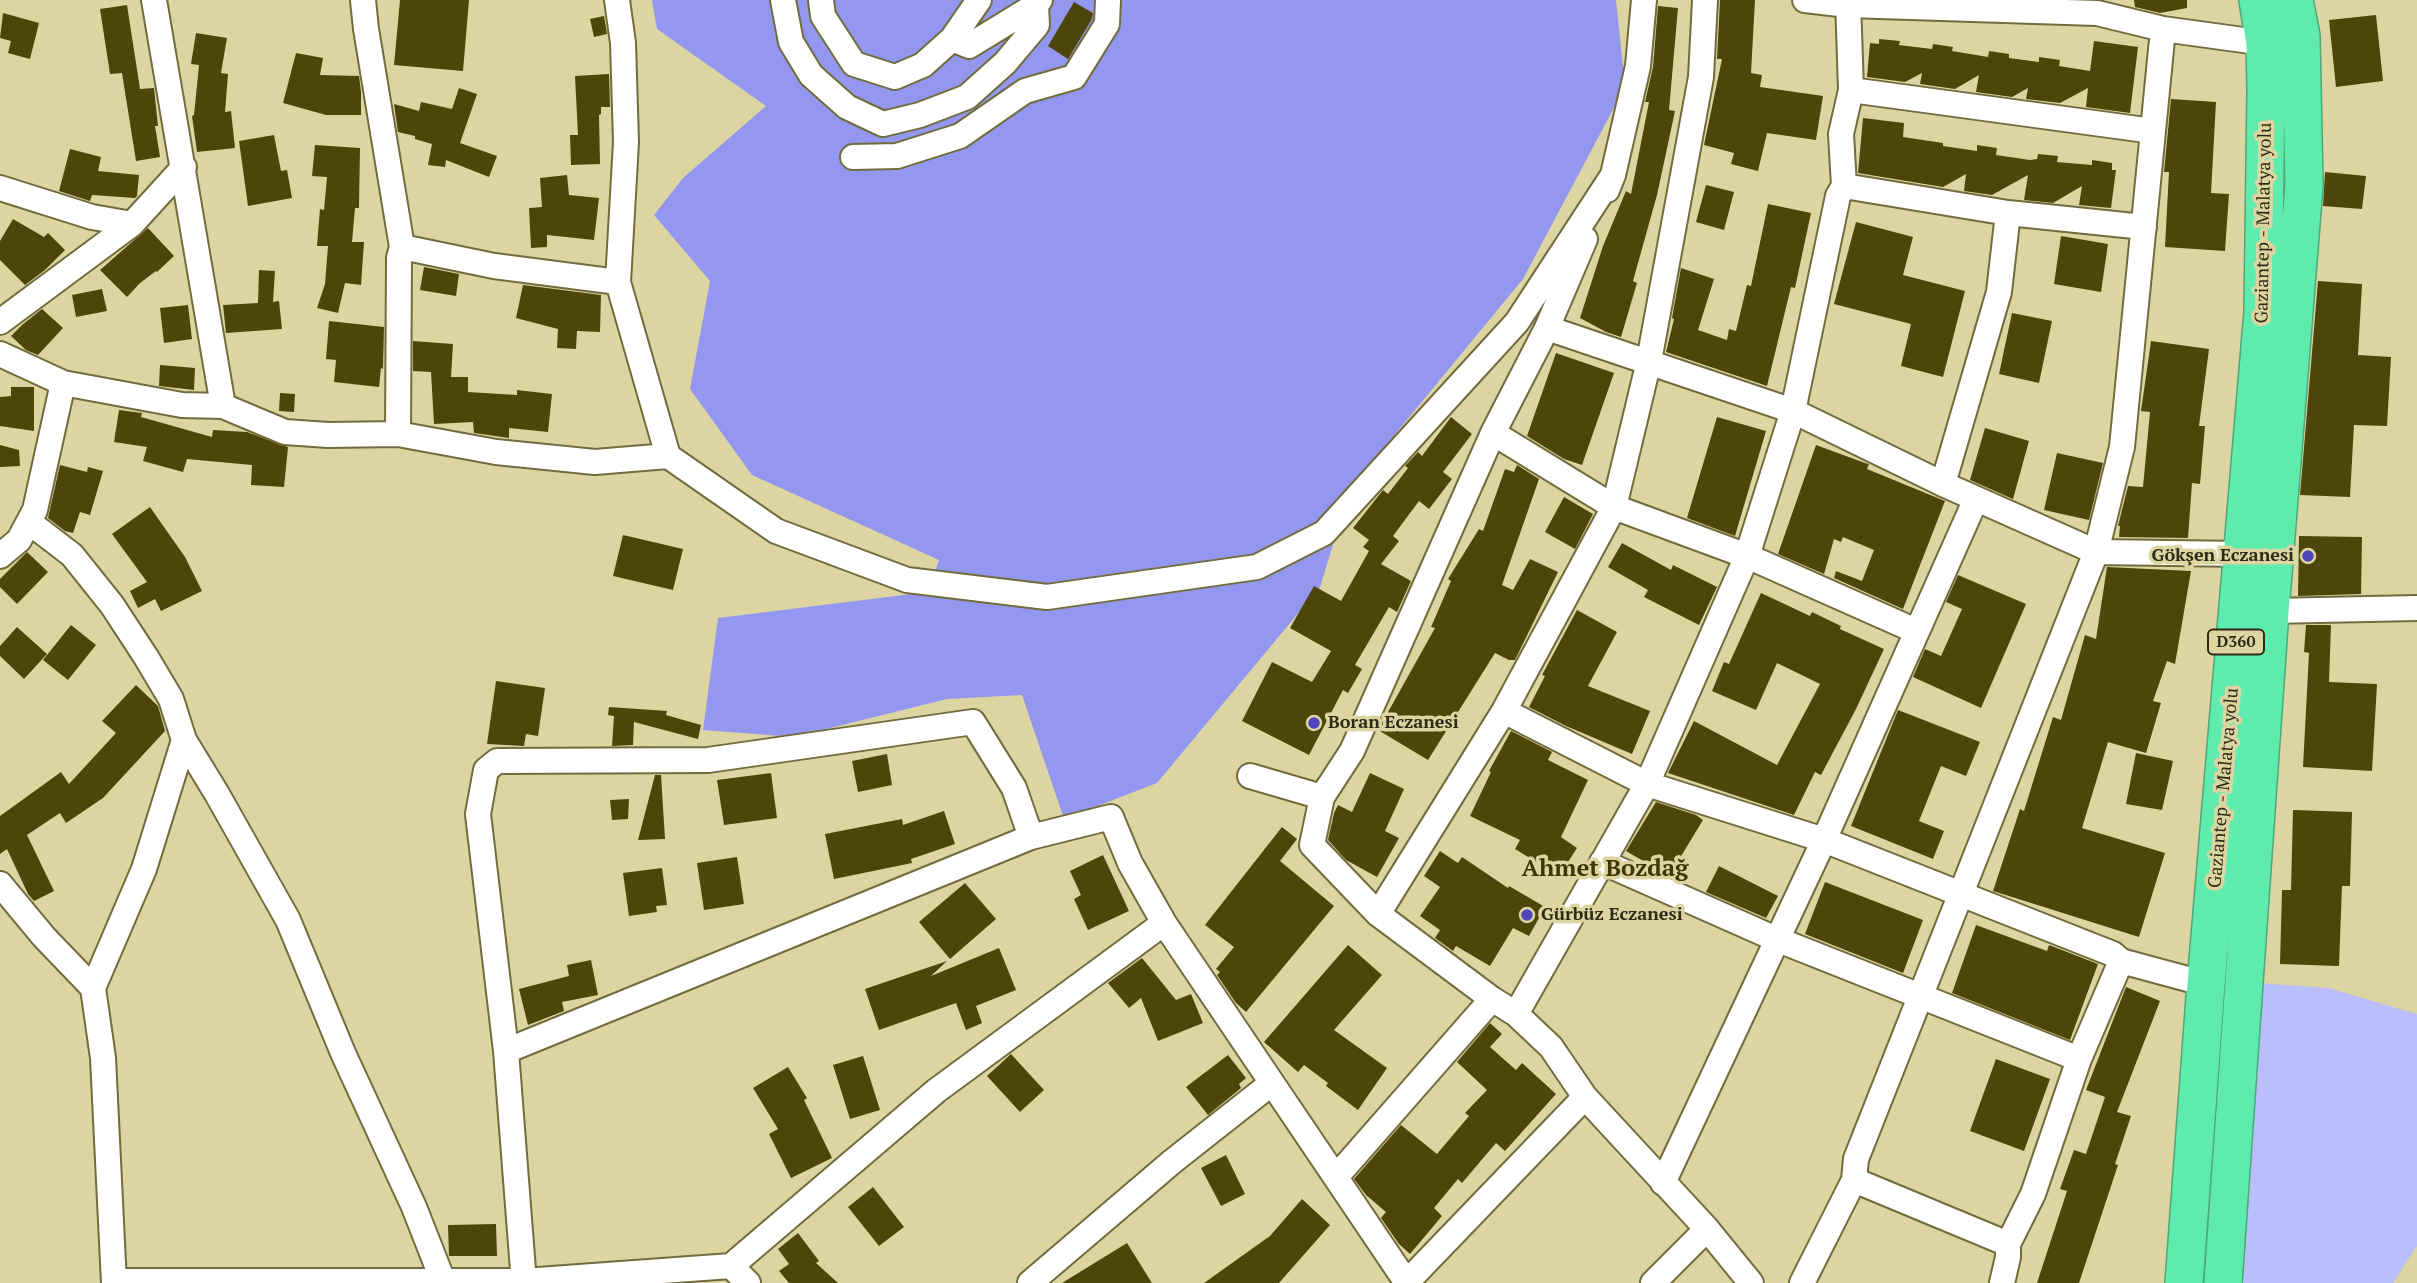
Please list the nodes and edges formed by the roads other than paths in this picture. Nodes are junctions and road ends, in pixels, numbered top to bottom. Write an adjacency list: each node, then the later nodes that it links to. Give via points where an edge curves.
1 (154, 0): 23 (street)
2 (363, 0): 30 (street)
3 (617, 0): 31 (street, via 626,142)
4 (783, 0): 15 (street, via 791,42 811,75 847,107 883,124 967,97 1005,63 1037,24)
5 (821, 0): 18 (street, via 823,16 854,64 895,77 923,65)
6 (979, 0): 18 (street)
7 (1108, 0): 22 (street, via 1107,24 1074,77 1025,91 960,136 897,156)
8 (1644, 0): 24 (street, via 1638,66)
9 (1705, 0): 35 (street, via 1701,77)
10 (1805, 0): 13 (street)
11 (2258, 0): 19 (highway, Gaziantep - Malatya yolu / D360)
12 (2294, 0): 51 (highway, Gaziantep - Malatya yolu / D360, via 2301,36 2304,186)
13 (1848, 3): 14 (street); 20 (street)
14 (1985, 5): 16 (street)
15 (1026, 6): 18 (street, via 969,46)
16 (2096, 7): 17 (street)
17 (2163, 29): 19 (street); 21 (street)
18 (952, 39)
19 (2265, 43): 47 (highway, Gaziantep - Malatya yolu / D360, via 2263,312)
20 (1852, 90): 21 (street); 25 (street, via 1841,134)
21 (2153, 131): 29 (street)
22 (853, 157)
23 (184, 167): 28 (street); 37 (street)
24 (1613, 175): 33 (street); 41 (street, via 1517,321 1324,533 1257,567 1047,597 907,580 776,530)
25 (1844, 186): 27 (street); 38 (street, via 1838,196)
26 (0, 188): 28 (street, via 92,217)
27 (2008, 213): 29 (street); 42 (street, via 1999,292)
28 (132, 224): 32 (street)
29 (2144, 227): 46 (street, via 2122,447)
30 (402, 247): 31 (street, via 494,266); 40 (street)
31 (618, 282): 41 (street)
32 (0, 322)
33 (1547, 328): 35 (street); 39 (street)
34 (0, 354): 36 (street)
35 (1649, 361): 38 (street); 44 (street)
36 (63, 383): 37 (street, via 182,405); 45 (street)
37 (223, 406): 40 (street, via 285,432)
38 (1793, 411): 42 (street); 49 (street)
39 (1493, 433): 44 (street); 57 (street, via 1352,751)
40 (398, 434): 41 (street, via 496,452 595,462)
41 (668, 456)
42 (1943, 484): 43 (street)
43 (1976, 499): 46 (street); 52 (street)
44 (1614, 507): 49 (street); 53 (street)
45 (29, 522): 48 (street, via 19,540); 54 (street, via 72,555 112,605 171,699)
46 (2096, 552): 47 (street); 62 (street)
47 (2244, 554): 67 (highway, Gaziantep - Malatya yolu / D360)
48 (0, 556)
49 (1747, 556): 52 (street); 56 (street)
50 (2417, 608): 51 (street)
51 (2270, 611): 92 (highway, Gaziantep - Malatya yolu / D360)
52 (1916, 631): 59 (street)
53 (1504, 711): 56 (street); 63 (street)
54 (184, 740): 68 (street, via 144,869); 82 (street, via 288,920)
55 (1250, 776): 57 (street)
56 (1647, 784): 59 (street); 60 (street)
57 (1322, 797): 63 (street, via 1312,845)
58 (1031, 837): 64 (street, via 1111,817 1130,863); 72 (street); 72 (street, via 1014,788 973,722 708,760 497,761 486,770 478,814)
59 (1824, 840): 62 (street); 65 (street)
60 (1602, 862): 65 (street); 71 (street)
61 (0, 884): 68 (street)
62 (1961, 893): 66 (street); 69 (street)
63 (1378, 914): 70 (street)
64 (1164, 923): 74 (street); 81 (street, via 936,1090)
65 (1776, 939): 69 (street); 78 (street)
66 (2121, 961): 67 (street); 73 (street)
67 (2206, 985): 91 (highway, Gaziantep - Malatya yolu / D360)
68 (93, 988): 83 (street, via 103,1058)
69 (1922, 996): 73 (street); 77 (street, via 1856,1159)
70 (1492, 999): 71 (street); 76 (street)
71 (1516, 1013): 75 (street, via 1551,1047)
72 (506, 1051): 84 (street)
73 (2079, 1059): 80 (street, via 2033,1194)
74 (1272, 1083): 76 (street); 85 (street)
75 (1585, 1097): 78 (street); 86 (street)
76 (1335, 1177): 86 (street)
77 (1854, 1180): 80 (street); 89 (street)
78 (1663, 1183): 79 (street)
79 (1707, 1229): 87 (street); 88 (street)
80 (2008, 1244): 90 (street)
81 (739, 1275): 84 (street)
82 (443, 1281): 83 (street); 84 (street)
83 (114, 1282)
84 (524, 1282)
85 (1030, 1283)
86 (1407, 1283)
87 (1653, 1283)
88 (1751, 1283)
89 (1802, 1283)
90 (2002, 1283)
91 (2184, 1283)
92 (2222, 1283)

